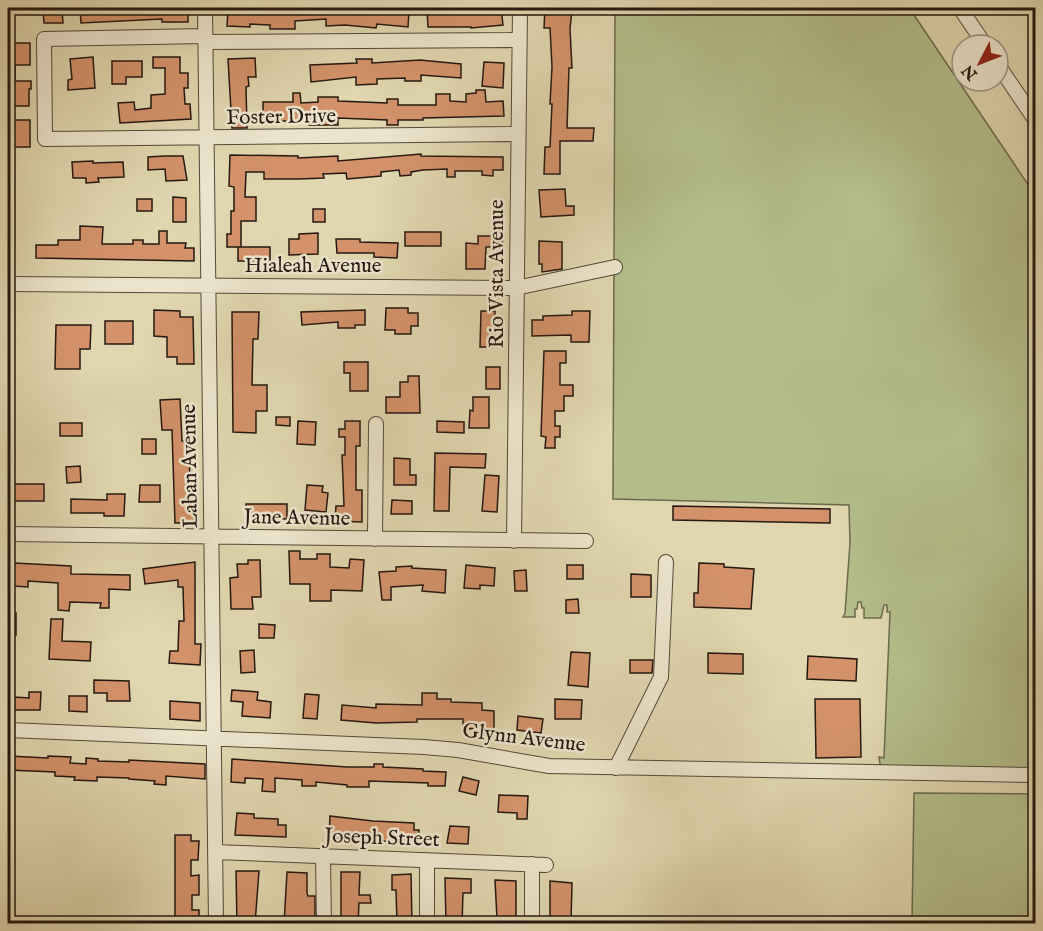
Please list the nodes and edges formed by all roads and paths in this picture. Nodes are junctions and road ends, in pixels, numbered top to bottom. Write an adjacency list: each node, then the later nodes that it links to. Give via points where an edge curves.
1 (205, 8): 5 (street, Laban Avenue)
2 (520, 8): 6 (street, Rio Vista Avenue)
3 (960, 8): 4 (street)
4 (977, 33)
5 (205, 39): 6 (street); 10 (street, Laban Avenue); 10 (street, Foster Drive, via 45,39 45,138)
6 (519, 40): 9 (street, Rio Vista Avenue)
7 (1010, 83): 8 (street)
8 (1035, 121)
9 (518, 134): 10 (street, Foster Drive); 14 (street, Rio Vista Avenue)
10 (206, 138): 13 (street, Laban Avenue)
11 (615, 267): 14 (street, Hialeah Avenue)
12 (8, 284): 13 (street, Hialeah Avenue)
13 (208, 286): 14 (street, Hialeah Avenue); 17 (street, Laban Avenue)
14 (516, 288): 19 (street, Rio Vista Avenue)
15 (376, 424): 18 (street)
16 (8, 534): 17 (street, Jane Avenue)
17 (211, 537): 18 (street, Jane Avenue); 23 (street, Laban Avenue)
18 (375, 539): 19 (street, Jane Avenue)
19 (514, 541): 20 (street, Jane Avenue)
20 (586, 541)
21 (666, 562): 24 (street, via 661,677)
22 (8, 730): 23 (street, Glynn Avenue)
23 (213, 739): 24 (street, Glynn Avenue, via 424,747 549,766); 26 (street, Laban Avenue)
24 (616, 768): 25 (street, Glynn Avenue)
25 (1035, 775)
26 (215, 852): 27 (street, Joseph Street); 31 (street, Laban Avenue)
27 (323, 856): 28 (street, Joseph Street); 32 (street)
28 (427, 860): 29 (street, Joseph Street); 33 (street)
29 (532, 864): 30 (street, Joseph Street); 34 (street)
30 (546, 865)
31 (216, 924)
32 (324, 924)
33 (427, 924)
34 (532, 924)

